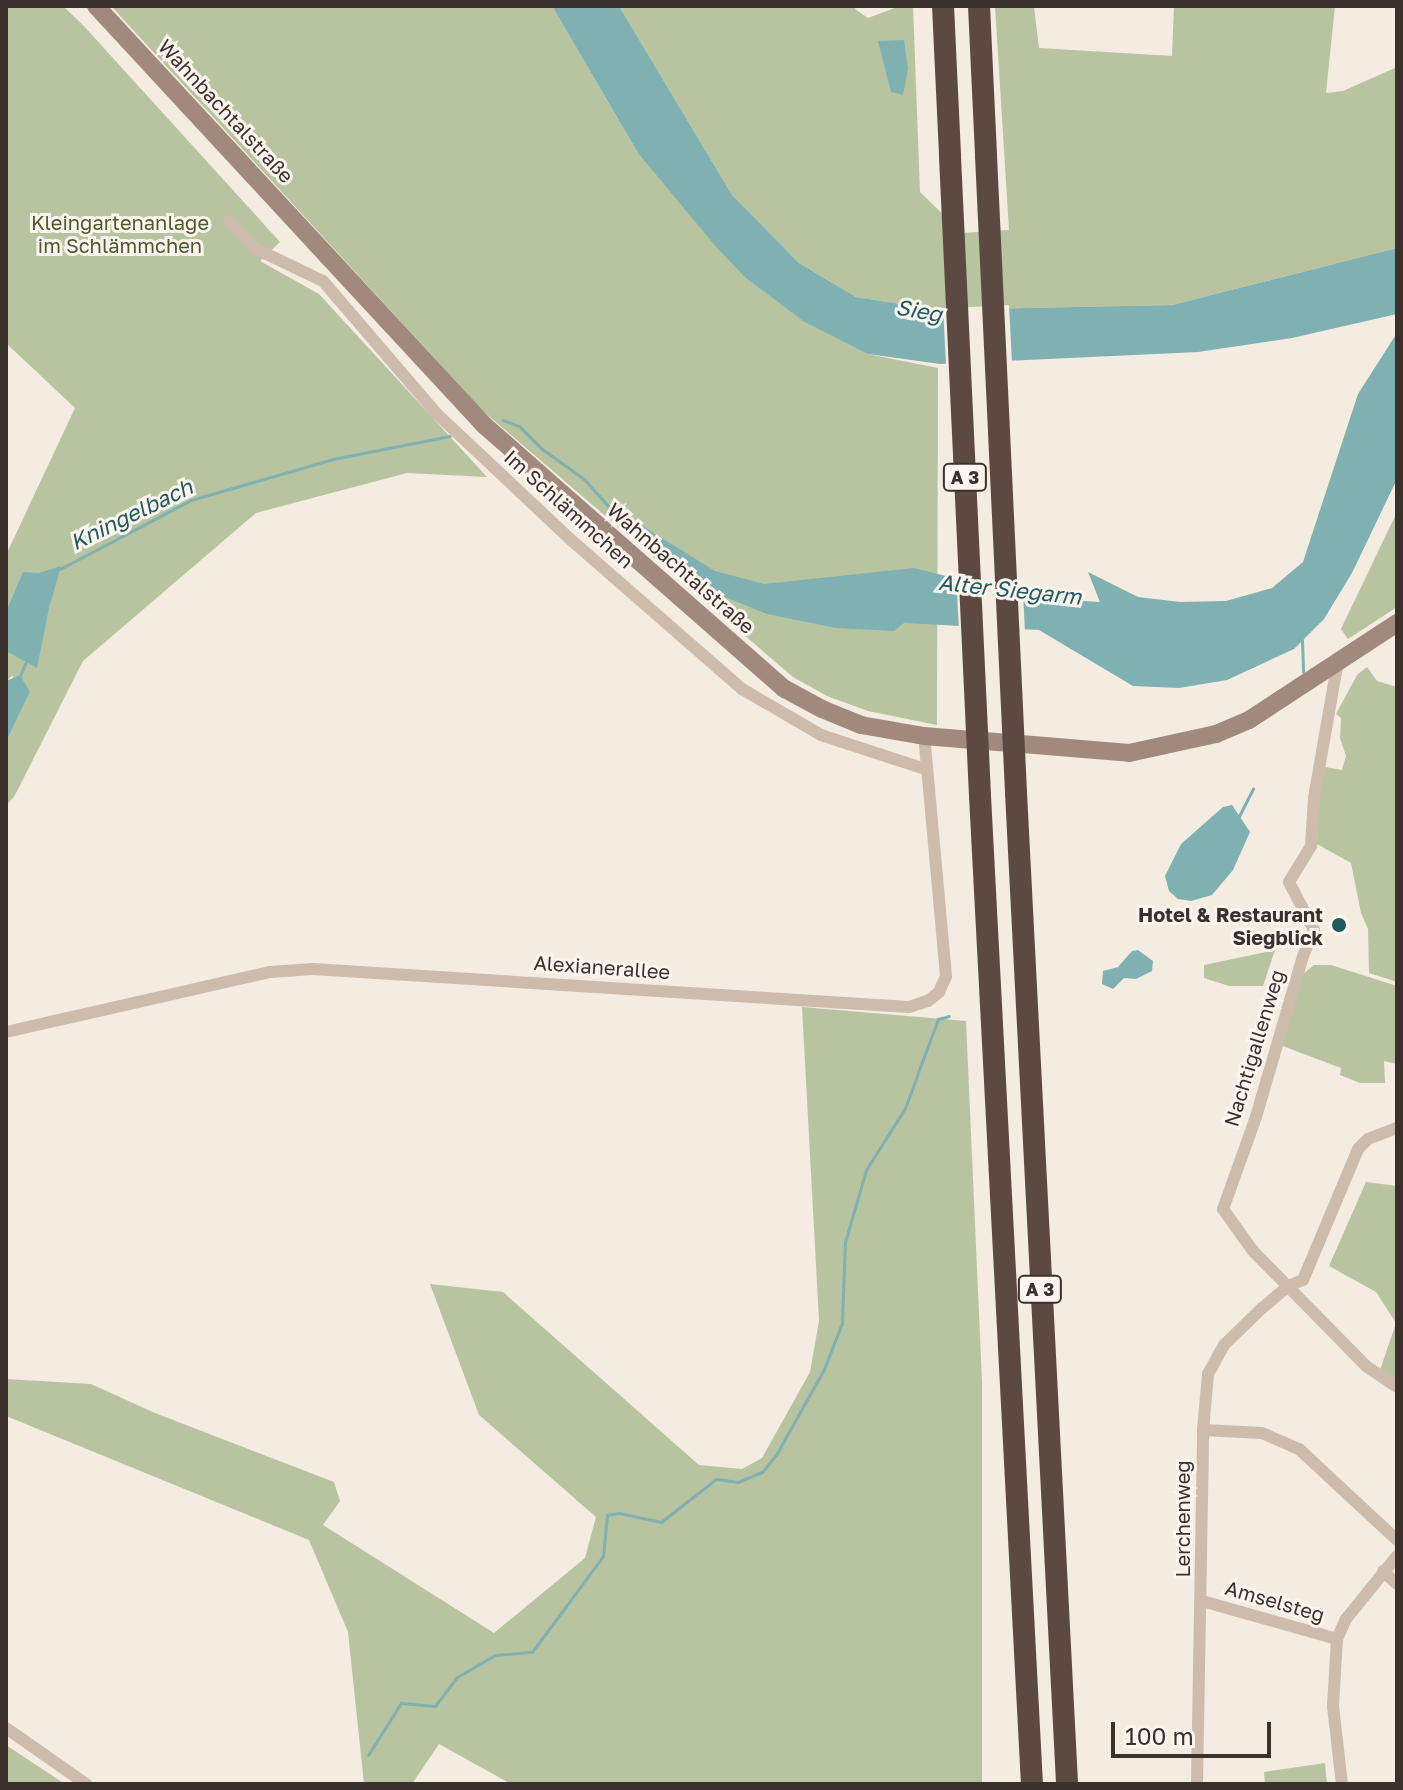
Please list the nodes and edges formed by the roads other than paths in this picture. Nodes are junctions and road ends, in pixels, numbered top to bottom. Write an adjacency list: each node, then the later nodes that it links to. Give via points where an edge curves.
1 (96, 6): 7 (main road, Wahnbachtalstraße, via 484,425 785,689 861,725)
2 (943, 6): 22 (highway, A 3, bridge)
3 (979, 6): 23 (highway, A 3, bridge)
4 (229, 221): 8 (street, Im Schlämmchen, via 254,248 323,281 437,414 742,689 821,735)
5 (1397, 623): 6 (main road, Wahnbachtalstraße)
6 (1337, 666): 7 (main road, Wahnbachtalstraße, via 1249,720 1159,748 1129,753); 11 (street, Nachtigallenweg, via 1311,846 1289,882 1314,930 1223,1209 1253,1251)
7 (924, 736): 8 (street, Alexianerallee)
8 (925, 769): 9 (street, Alexianerallee, via 946,976 939,992 909,1007 313,969 270,972)
9 (6, 1032)
10 (1397, 1128): 11 (street, Lerchenweg, via 1368,1139 1358,1149 1312,1265 1303,1280)
11 (1288, 1286): 12 (street, via 1366,1366); 13 (street, Lerchenweg, via 1224,1345 1208,1374)
12 (1397, 1387)
13 (1203, 1430): 14 (street, via 1262,1433 1299,1449); 18 (street, Lerchenweg)
14 (1397, 1540)
15 (1397, 1556): 16 (street)
16 (1383, 1571): 17 (street); 19 (street)
17 (1397, 1584)
18 (1202, 1601): 19 (street, Amselsteg); 24 (street, Lerchenweg)
19 (1337, 1639): 25 (street, via 1333,1706)
20 (6, 1728): 21 (street)
21 (86, 1784)
22 (1032, 1784)
23 (1067, 1784)
24 (1197, 1784)
25 (1342, 1784)

